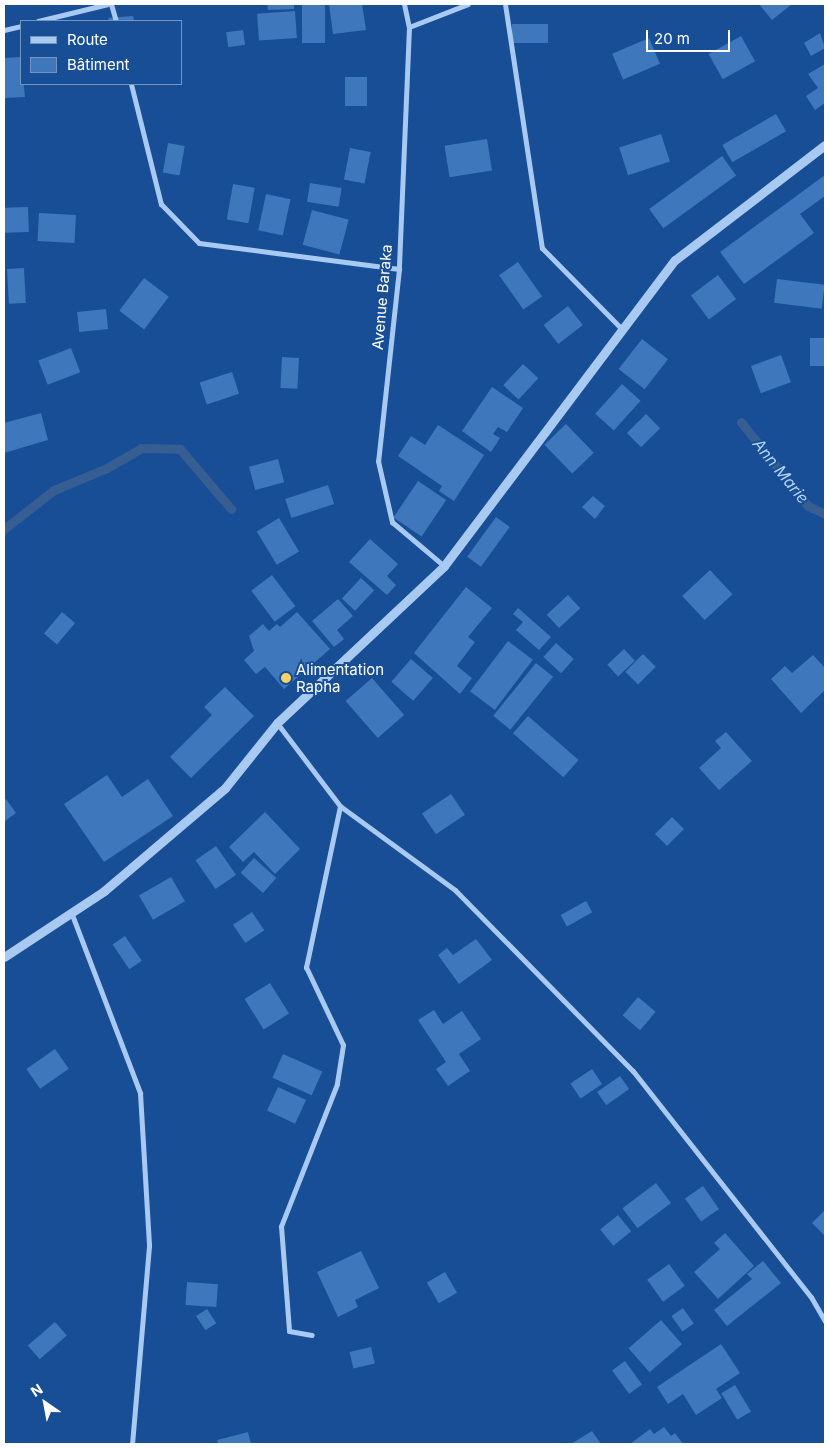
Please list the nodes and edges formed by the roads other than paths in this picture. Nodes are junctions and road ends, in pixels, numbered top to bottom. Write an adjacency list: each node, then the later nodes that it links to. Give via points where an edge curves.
1 (110, 4): 5 (street); 6 (street)
2 (404, 4): 8 (street, Avenue Baraka)
3 (468, 4): 8 (street)
4 (505, 4): 13 (street, via 542,248)
5 (42, 20)
6 (116, 20)
7 (20, 26): 9 (street)
8 (409, 27): 12 (street, Avenue Baraka)
9 (4, 30)
10 (131, 85): 12 (street, via 161,204 199,244)
11 (825, 145): 13 (street, via 676,260)
12 (398, 269): 14 (street, Avenue Baraka, via 378,461 392,522)
13 (622, 329): 14 (street)
14 (444, 566): 15 (street)
15 (277, 723): 16 (street); 17 (street, via 225,788 104,891)
16 (340, 806): 19 (street, via 455,890 634,1071 811,1297); 20 (street, via 306,967 343,1045 338,1084 281,1226 289,1330)
17 (71, 912): 18 (street); 21 (street, via 140,1093 149,1246)
18 (4, 957)
19 (825, 1321)
20 (312, 1335)
21 (132, 1444)

